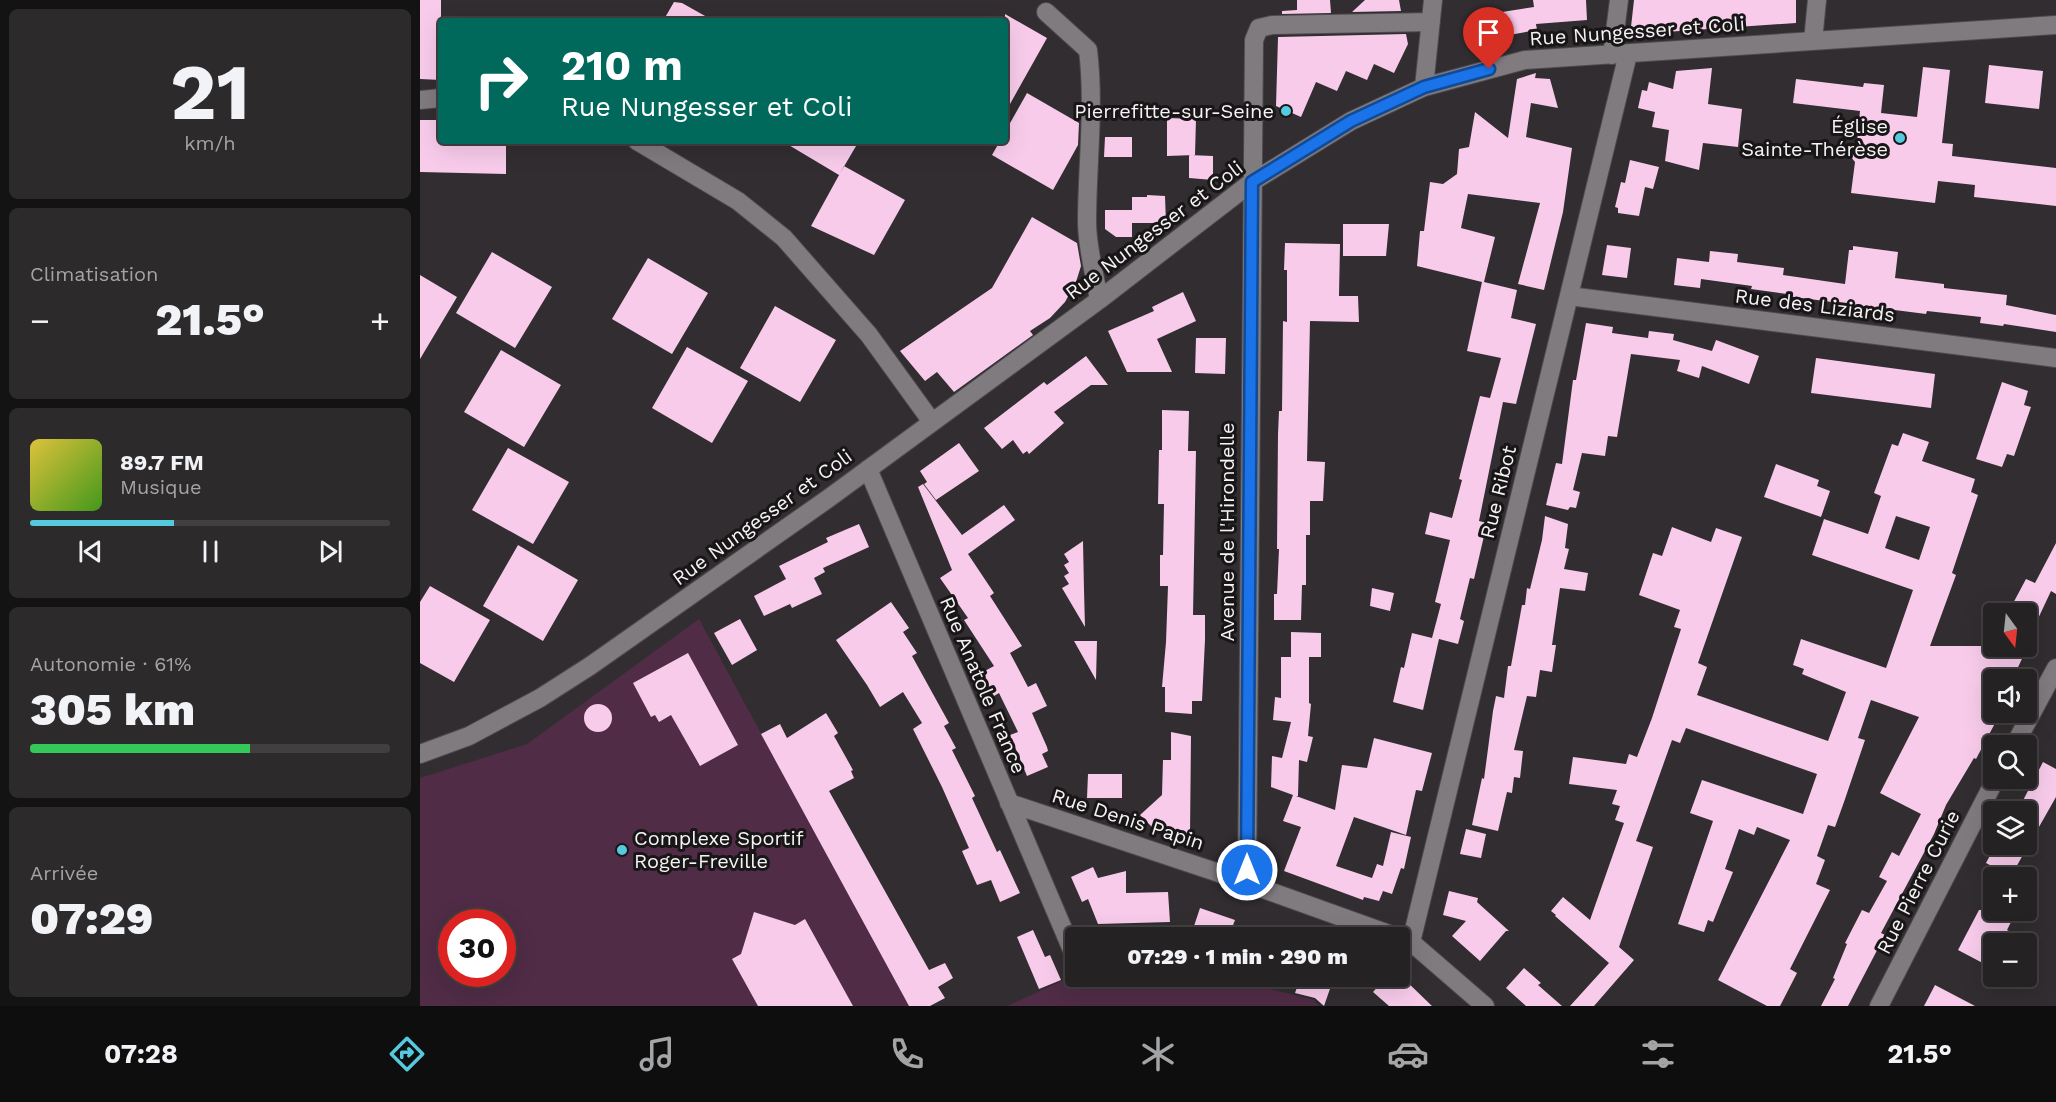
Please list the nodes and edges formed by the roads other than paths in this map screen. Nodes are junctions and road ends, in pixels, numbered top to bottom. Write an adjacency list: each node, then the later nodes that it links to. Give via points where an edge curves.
1 (1433, 0): 5 (street)
2 (1619, 0): 8 (street, Rue Ribot)
3 (1817, 0): 7 (street)
4 (1046, 12): 15 (street, via 1088,50 1087,224)
5 (1431, 22): 9 (street); 13 (street, Avenue de l'Hirondelle, via 1259,28 1254,40)
6 (2056, 25): 7 (street, Rue Nungesser et Coli)
7 (1813, 41): 8 (street, Rue Nungesser et Coli)
8 (1620, 54): 9 (street, Rue Nungesser et Coli, via 1525,60); 14 (street, Rue Ribot)
9 (1424, 87): 13 (street, Rue Nungesser et Coli, via 1351,121)
10 (438, 99): 11 (street)
11 (420, 100)
12 (642, 144): 17 (street, via 738,201 784,238 870,335)
13 (1252, 182): 15 (street, Rue Nungesser et Coli); 24 (street, Avenue de l'Hirondelle)
14 (1569, 296): 16 (street, Rue des Liziards); 26 (street, Rue Ribot)
15 (1100, 300): 17 (street, Rue Nungesser et Coli)
16 (2056, 358)
17 (932, 422): 18 (street, Rue Nungesser et Coli)
18 (868, 469): 21 (street, Rue Nungesser et Coli, via 647,627 540,698 470,736); 23 (street, Rue Anatole France)
19 (2056, 668): 20 (street)
20 (2020, 735)
21 (420, 754)
22 (1990, 789): 28 (street, Rue Pierre Curie)
23 (1009, 803): 24 (street, Rue Denis Papin); 25 (street, Rue Anatole France)
24 (1247, 883): 26 (street, Rue Denis Papin)
25 (1065, 934)
26 (1411, 942): 27 (street, Rue Denis Papin)
27 (1485, 1006)
28 (1879, 1006)

